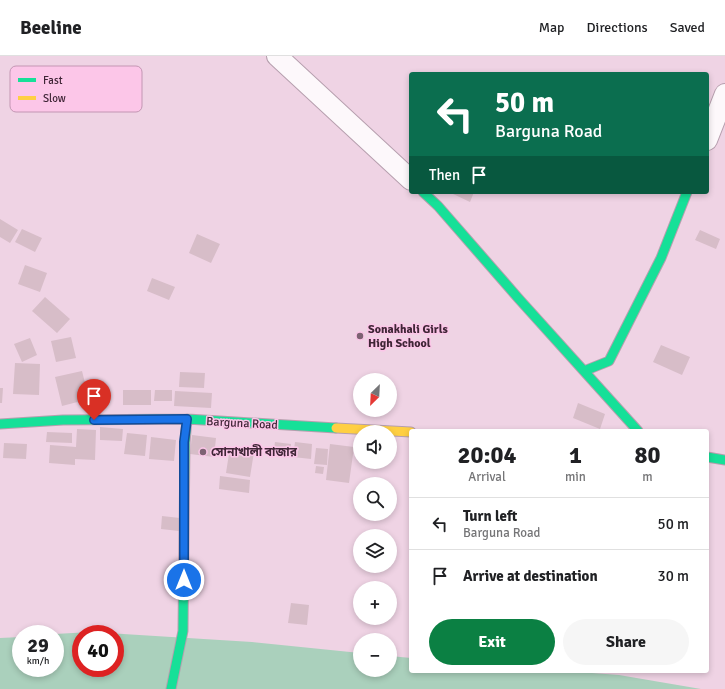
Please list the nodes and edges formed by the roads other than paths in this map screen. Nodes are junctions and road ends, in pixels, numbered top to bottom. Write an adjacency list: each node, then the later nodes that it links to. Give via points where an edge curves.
1 (277, 56): 4 (street)
2 (725, 94): 3 (street)
3 (709, 135)
4 (409, 178)
5 (425, 194): 7 (street)
6 (686, 194): 7 (street, via 661,258 609,361)
7 (584, 371): 10 (street)
8 (187, 419): 9 (street, Barguna Road, via 63,420); 11 (street, Barguna Road); 14 (street, via 184,442 183,631)
9 (0, 424)
10 (636, 429)
11 (409, 432)
12 (709, 457): 13 (street)
13 (725, 460)
14 (171, 689)

